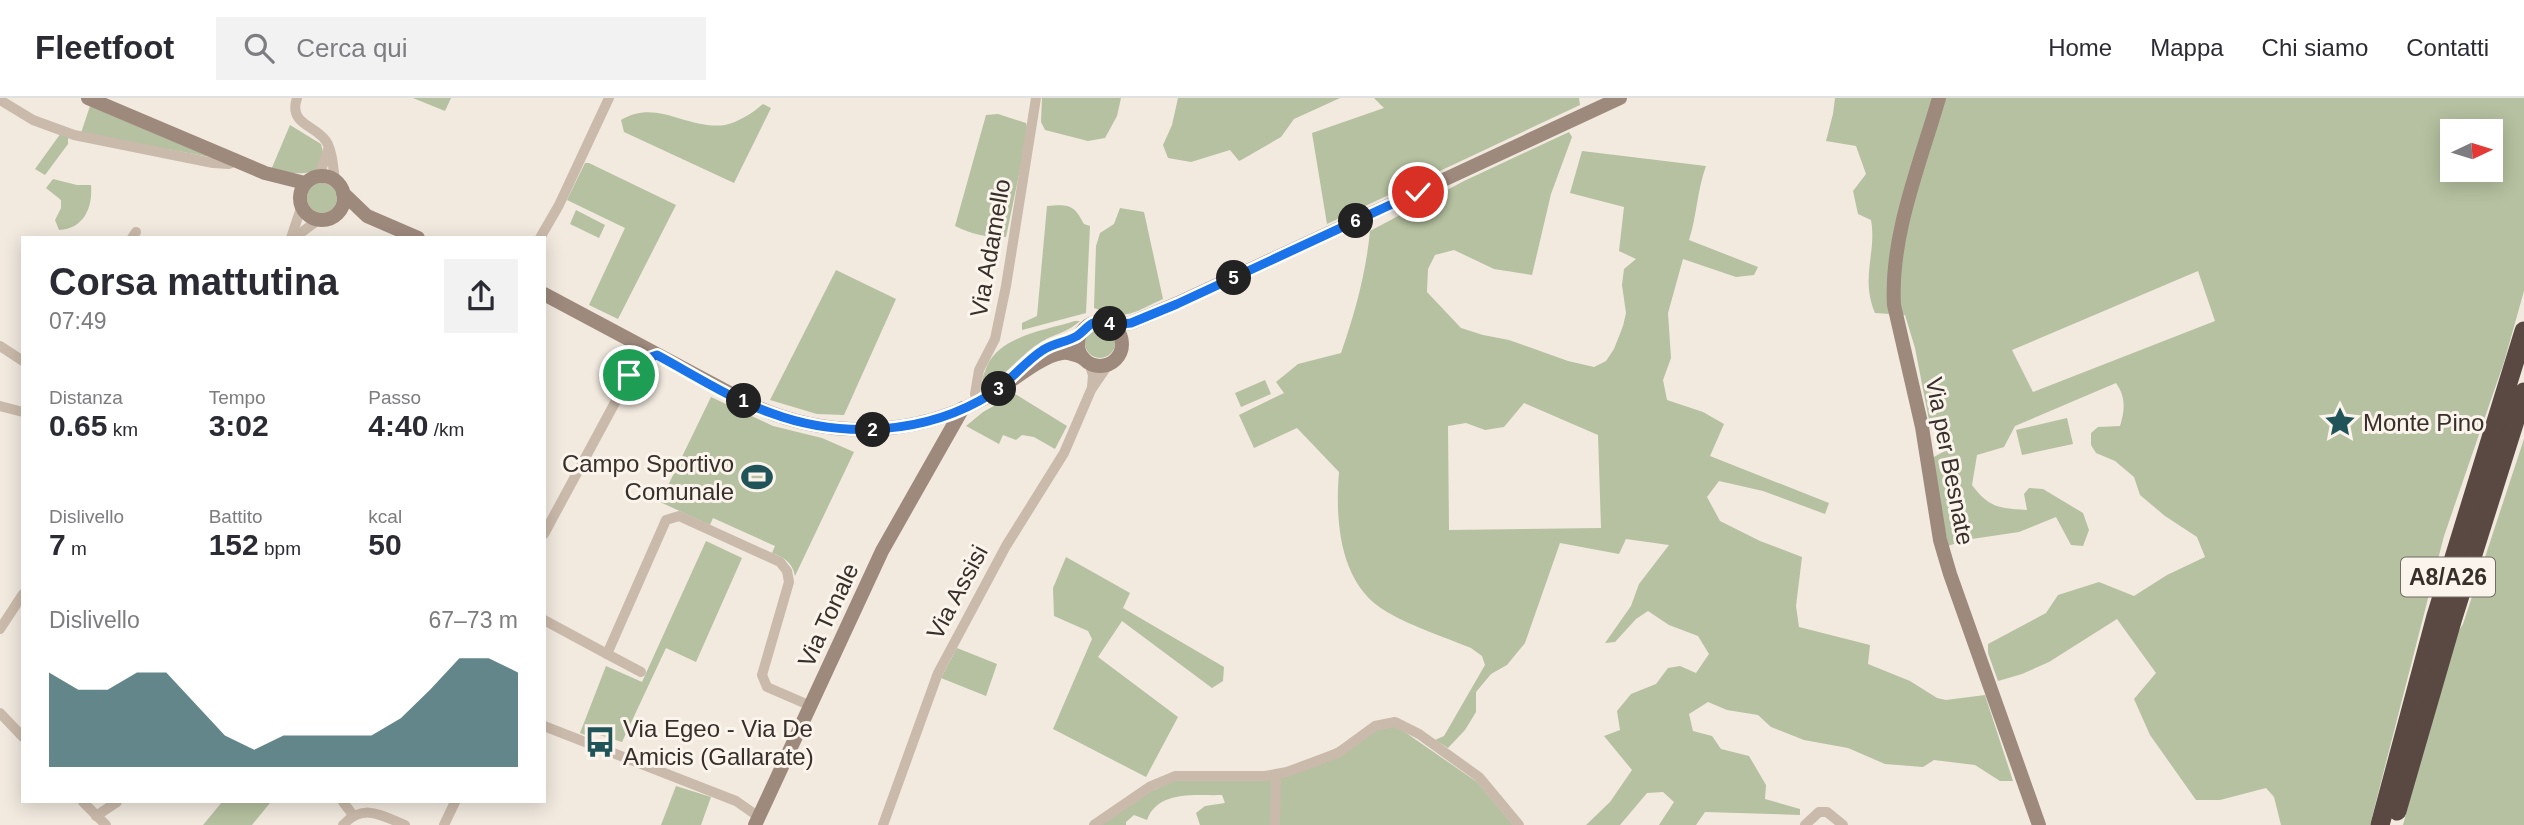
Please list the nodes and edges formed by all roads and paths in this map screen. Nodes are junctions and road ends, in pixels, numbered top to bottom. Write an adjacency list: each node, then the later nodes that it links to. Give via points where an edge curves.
1 (88, 98): 9 (street)
2 (297, 98): 8 (street, via 299,120)
3 (609, 98): 21 (street)
4 (1036, 98): 38 (street, Via Adamello, via 1006,286 995,339 979,370)
5 (1620, 98): 23 (street)
6 (1939, 98): 72 (street, Via per Besnate, via 1896,249 1894,305 1922,427 1940,540)
7 (1, 103): 9 (street, via 74,135 213,163)
8 (329, 148): 11 (street); 13 (street)
9 (236, 161): 10 (street)
10 (265, 173): 12 (street); 14 (street, via 290,188)
11 (319, 176): 12 (street); 13 (street)
12 (305, 183): 14 (street)
13 (339, 187): 15 (street, via 342,206); 16 (street)
14 (300, 203): 17 (street, via 306,214); 18 (street)
15 (334, 216): 16 (street); 17 (street)
16 (367, 216): 20 (street)
17 (318, 220): 19 (street)
18 (292, 236)
19 (295, 236)
20 (413, 236)
21 (541, 236)
22 (546, 295): 27 (street)
23 (1177, 304): 24 (street, via 1131,323); 28 (street)
24 (1112, 325): 26 (street, via 1093,323); 28 (street)
25 (2524, 331): 73 (highway, A8/A26, via 2437,616)
26 (1080, 335): 32 (street, via 1078,347); 35 (street, via 1043,350)
27 (632, 341): 30 (street); 34 (street)
28 (1122, 344): 33 (street, via 1118,357)
29 (0, 346): 31 (street)
30 (657, 355): 34 (street, via 640,361); 42 (street, via 769,413 813,425 877,429)
31 (21, 360)
32 (1086, 360): 33 (street); 35 (street, via 1070,353 1053,355); 36 (street, Via Assisi, via 1093,375)
33 (1108, 365): 36 (street, Via Assisi)
34 (631, 373): 44 (street)
35 (1010, 382): 38 (street)
36 (1091, 390): 66 (street, Via Assisi, via 1064,453 1006,546 938,673)
37 (2524, 392): 74 (highway, A8/A26)
38 (977, 401): 40 (street)
39 (0, 406): 41 (street)
40 (963, 408): 42 (street); 43 (street, Via Tonale)
41 (21, 411)
42 (940, 416): 43 (street)
43 (948, 438): 50 (street, Via Tonale, via 882,551)
44 (546, 530)
45 (21, 597): 47 (street)
46 (546, 621): 48 (street)
47 (0, 629)
48 (607, 654): 49 (street); 50 (street, via 666,520 679,516 780,562 787,571 789,582 762,675 767,687)
49 (641, 672)
50 (811, 706): 61 (street, Via Tonale)
51 (0, 713): 53 (street)
52 (546, 727): 61 (street, via 736,801)
53 (21, 735)
54 (1276, 774): 67 (street, via 1175,776 1151,786); 68 (street); 69 (street, via 1338,753 1375,726 1395,722 1479,777)
55 (84, 803): 60 (street)
56 (116, 803): 60 (street)
57 (344, 803): 59 (street)
58 (455, 803): 65 (street)
59 (353, 815): 63 (street); 64 (street, via 380,815)
60 (96, 816): 62 (street)
61 (759, 822)
62 (106, 825)
63 (343, 825)
64 (404, 825)
65 (444, 825)
66 (883, 825)
67 (1094, 825)
68 (1275, 825)
69 (1518, 825)
70 (1805, 825): 71 (street, via 1819,813 1827,813)
71 (1843, 825)
72 (2039, 825)
73 (2380, 825)
74 (2393, 825)

